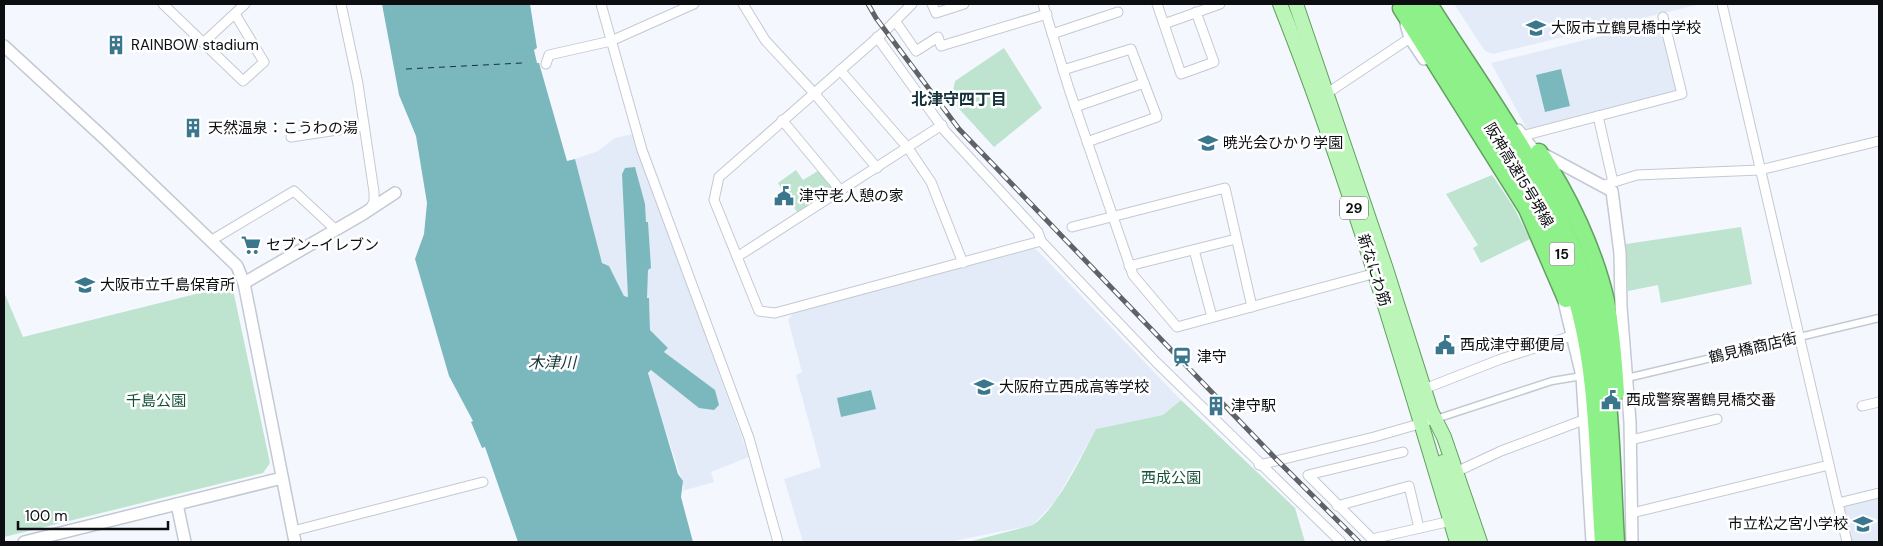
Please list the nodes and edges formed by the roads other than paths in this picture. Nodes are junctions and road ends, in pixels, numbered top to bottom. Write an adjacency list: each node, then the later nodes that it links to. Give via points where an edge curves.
1 (163, 4): 20 (street)
2 (179, 4): 20 (street)
3 (245, 4): 23 (street)
4 (341, 4): 43 (street)
5 (601, 4): 31 (street)
6 (694, 4): 31 (street)
7 (743, 4): 38 (street, via 765,40)
8 (912, 4): 26 (street)
9 (932, 4): 10 (street, via 936,13)
10 (964, 4)
11 (1043, 4): 24 (street)
12 (1157, 4): 27 (street)
13 (1220, 4): 22 (street)
14 (1280, 4): 39 (main road, 新なにわ筋 / 29)
15 (1296, 4): 39 (main road, 新なにわ筋 / 29)
16 (1429, 4): 108 (highway, 阪神高速15号堺線 / 15, via 1537,174 1566,229 1578,260 1595,321 1605,384)
17 (1435, 4): 45 (street)
18 (1722, 4): 52 (street)
19 (1404, 5): 30 (highway, 15); 78 (highway, 阪神高速15号堺線 / 15, via 1525,180 1554,234 1576,296)
20 (171, 11): 32 (street)
21 (1118, 12): 28 (street)
22 (1196, 12): 27 (street); 27 (street, via 1214,62 1182,74)
23 (235, 14): 32 (street); 32 (street, via 264,62 243,82)
24 (1046, 14): 26 (street, via 941,46 938,37 916,51); 28 (street)
25 (1663, 17): 41 (street, via 1682,94)
26 (896, 22): 29 (street)
27 (1164, 24)
28 (1052, 34): 36 (street)
29 (877, 37): 35 (street); 44 (street)
30 (1416, 40): 39 (street); 73 (street, via 1541,239); 78 (highway, 15, via 1512,184 1540,236 1570,309)
31 (611, 41): 34 (street, via 549,55); 101 (street, via 642,150 749,438)
32 (203, 43)
33 (4, 46): 62 (street)
34 (546, 64)
35 (840, 70): 38 (street); 49 (street)
36 (1063, 70): 37 (street, via 1131,49); 40 (street)
37 (1144, 83): 40 (street); 48 (street, via 1157,117)
38 (814, 93): 42 (street); 51 (street)
39 (1322, 96): 68 (main road, 新なにわ筋 / 29); 77 (main road, 新なにわ筋 / 29)
40 (1075, 107): 48 (street)
41 (1598, 116): 45 (street); 53 (street)
42 (782, 120): 55 (street); 65 (street, via 719,177 714,200)
43 (364, 126): 46 (street); 57 (street, via 374,192)
44 (942, 126): 49 (street); 63 (street, via 1038,232)
45 (1522, 136): 50 (street)
46 (291, 137)
47 (1879, 141): 52 (street)
48 (1087, 142): 58 (street)
49 (908, 148): 51 (street); 66 (street, via 931,182)
50 (1539, 152): 54 (street); 109 (highway, 15, via 1555,174 1587,244 1606,301 1621,444)
51 (876, 168): 55 (street)
52 (1760, 170): 53 (street, via 1637,175); 74 (street)
53 (1613, 182): 54 (street)
54 (1601, 186): 76 (street, via 1612,191 1620,253)
55 (841, 190): 65 (street)
56 (395, 193): 57 (street)
57 (370, 210): 60 (street)
58 (1112, 217): 59 (street); 61 (street, via 1225,188); 67 (street)
59 (1072, 227)
60 (336, 230): 62 (street, via 294,191); 69 (street)
61 (1236, 239): 64 (street); 70 (street)
62 (212, 240): 69 (street, via 237,266)
63 (1041, 241): 66 (street); 86 (street)
64 (1194, 250): 67 (street); 71 (street)
65 (738, 257): 66 (street, via 759,311 769,312)
66 (962, 263)
67 (1130, 266): 71 (street, via 1133,275 1177,327)
68 (1376, 272): 70 (street); 81 (main road, 新なにわ筋 / 29)
69 (244, 282): 89 (street)
70 (1252, 307): 71 (street)
71 (1212, 317)
72 (1879, 318): 74 (street, 鶴見橋商店街)
73 (1574, 335): 75 (street); 77 (street, via 1493,361)
74 (1798, 337): 76 (street, 鶴見橋商店街); 87 (street)
75 (1582, 376): 81 (street, via 1552,381); 82 (street)
76 (1627, 378): 84 (street)
77 (1424, 389): 81 (main road, 新なにわ筋 / 29)
78 (1592, 390): 107 (highway, 阪神高速15号堺線 / 15)
79 (1879, 402): 80 (street)
80 (1862, 406)
81 (1428, 417): 86 (street, via 1374,437); 88 (main road, via 1444,437); 96 (main road); 104 (main road, 新なにわ筋 / 29)
82 (1586, 419): 88 (street); 106 (street)
83 (1716, 419): 84 (street)
84 (1631, 440): 95 (street)
85 (1402, 452): 94 (street, via 1308,475)
86 (1259, 465): 102 (street)
87 (1829, 465): 92 (street); 95 (street)
88 (1456, 472): 105 (main road)
89 (282, 478): 93 (street); 98 (street)
90 (483, 482): 98 (street)
91 (1879, 493): 92 (street)
92 (1838, 503): 111 (street)
93 (177, 504): 99 (street); 100 (street)
94 (1337, 506): 97 (street, via 1372,539); 97 (street, via 1409,486)
95 (1632, 513): 110 (street)
96 (1451, 521): 97 (street); 103 (main road)
97 (1419, 528)
98 (294, 537)
99 (24, 542)
100 (185, 542)
101 (778, 542)
102 (1340, 542)
103 (1458, 542)
104 (1469, 542)
105 (1480, 542)
106 (1592, 542)
107 (1603, 542)
108 (1616, 542)
109 (1620, 542)
110 (1632, 542)
111 (1847, 542)

